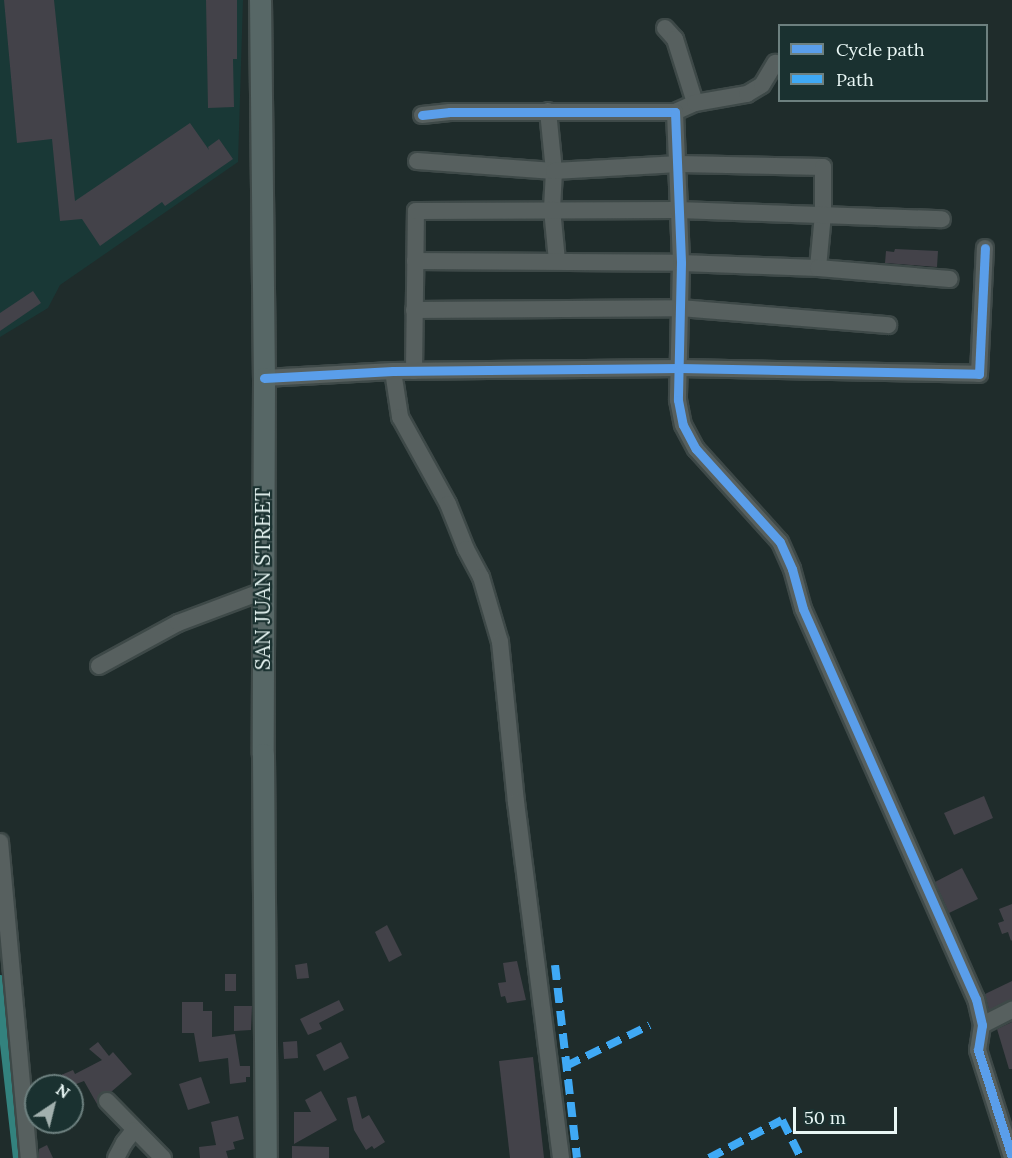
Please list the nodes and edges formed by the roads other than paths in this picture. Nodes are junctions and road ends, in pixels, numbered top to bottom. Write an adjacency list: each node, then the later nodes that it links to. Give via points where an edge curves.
1 (260, 0): 27 (main road, SAN JUAN STREET)
2 (665, 28): 4 (street, via 675,39)
3 (775, 63): 4 (street, via 768,78 747,94)
4 (695, 103): 6 (street)
5 (548, 111): 6 (street); 7 (street); 10 (street)
6 (675, 112): 9 (street)
7 (422, 115)
8 (417, 161): 10 (street)
9 (679, 164): 10 (street); 12 (street); 13 (street, via 824,166)
10 (554, 171): 11 (street)
11 (552, 209): 12 (street); 16 (street, via 416,211); 17 (street)
12 (678, 210): 13 (street); 18 (street)
13 (824, 214): 14 (street); 19 (street)
14 (942, 219)
15 (985, 248): 24 (street, via 980,374)
16 (415, 261): 17 (street); 22 (street)
17 (557, 261): 18 (street)
18 (681, 263): 19 (street); 21 (street)
19 (818, 268): 20 (street)
20 (950, 279)
21 (680, 308): 22 (street); 23 (street); 24 (street)
22 (414, 310): 26 (street)
23 (888, 325)
24 (680, 368): 26 (street); 32 (street, via 678,400 683,425 696,449 780,542 803,609 976,999)
25 (393, 371): 26 (street); 27 (street); 41 (street, via 399,417 448,504 481,577 500,642)
26 (414, 371)
27 (264, 378): 28 (main road, SAN JUAN STREET)
28 (263, 591): 29 (street, via 178,623); 40 (main road, SAN JUAN STREET)
29 (99, 666)
30 (0, 842): 33 (street)
31 (1012, 1010): 32 (street)
32 (982, 1025): 36 (street, via 978,1050)
33 (9, 1028): 37 (street)
34 (107, 1101): 35 (street)
35 (134, 1130): 38 (street); 39 (street)
36 (1012, 1157)
37 (29, 1158)
38 (117, 1158)
39 (163, 1158)
40 (266, 1158)
41 (561, 1158)

